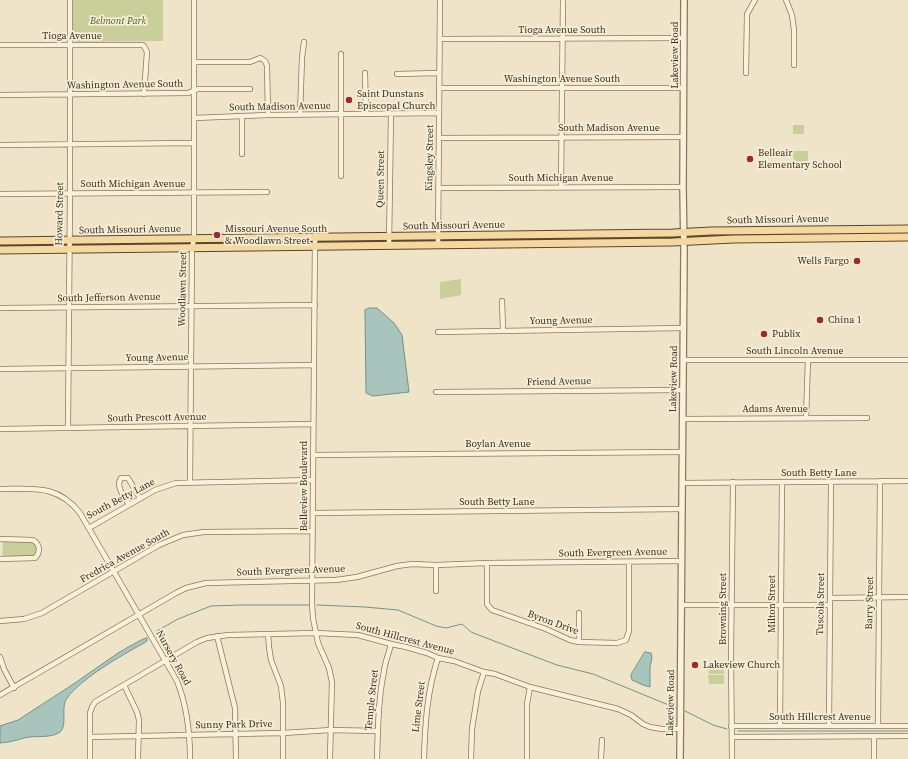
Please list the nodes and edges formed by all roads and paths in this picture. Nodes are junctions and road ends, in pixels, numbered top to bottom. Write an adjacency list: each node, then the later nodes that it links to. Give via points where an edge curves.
1 (70, 0): 13 (street, Howard Street)
2 (194, 0): 15 (street, Woodlawn Street)
3 (440, 0): 9 (street, Kingsley Street)
4 (563, 0): 10 (street)
5 (684, 0): 8 (street, Lakeview Road)
6 (755, 0): 19 (street, via 747,14)
7 (786, 0): 16 (street, via 794,30)
8 (684, 38): 10 (street, Tioga Avenue South); 24 (street, Lakeview Road)
9 (440, 39): 10 (street, Tioga Avenue South); 18 (street, Kingsley Street)
10 (562, 39): 23 (street)
11 (304, 42): 34 (street)
12 (0, 45): 13 (street, Tioga Avenue)
13 (70, 45): 26 (street, Tioga Avenue, via 144,46); 28 (street, Howard Street)
14 (340, 54): 30 (street)
15 (194, 62): 25 (street, Woodlawn Street); 33 (street, via 250,62 260,58 266,62)
16 (794, 65)
17 (365, 73): 31 (street)
18 (439, 73): 20 (street); 22 (street, Kingsley Street)
19 (746, 73)
20 (397, 74)
21 (250, 88): 25 (street, Washington Avenue South)
22 (439, 88): 23 (street, Washington Avenue South); 29 (street, Kingsley Street)
23 (562, 88): 24 (street, Washington Avenue South); 39 (street)
24 (684, 88): 37 (street, Lakeview Road)
25 (194, 91): 26 (street, Washington Avenue South); 36 (street, Woodlawn Street)
26 (144, 94): 28 (street, Washington Avenue South)
27 (0, 95): 28 (street, Washington Avenue South)
28 (70, 95): 41 (street, Howard Street)
29 (439, 113): 32 (street, South Madison Avenue); 38 (street, Kingsley Street)
30 (341, 114): 31 (street, South Madison Avenue); 34 (street, South Madison Avenue); 44 (street)
31 (366, 114): 32 (street, South Madison Avenue)
32 (390, 114): 55 (street, Queen Street)
33 (268, 115): 34 (street, South Madison Avenue); 35 (street, South Madison Avenue)
34 (300, 115)
35 (242, 117): 36 (street, South Madison Avenue); 43 (street)
36 (194, 118): 40 (street, Woodlawn Street)
37 (683, 137): 39 (street, South Madison Avenue); 46 (street, Lakeview Road)
38 (439, 138): 39 (street, South Madison Avenue); 47 (street, Kingsley Street)
39 (562, 138): 45 (street)
40 (194, 143): 41 (street); 49 (street, Woodlawn Street)
41 (70, 144): 42 (street); 51 (street, Howard Street)
42 (0, 145)
43 (242, 154)
44 (341, 176)
45 (561, 187): 46 (street, South Michigan Avenue); 47 (street, South Michigan Avenue)
46 (683, 187): 53 (street, Lakeview Road)
47 (438, 188): 54 (street, Kingsley Street)
48 (266, 192): 49 (street, South Michigan Avenue)
49 (194, 193): 51 (street, South Michigan Avenue); 58 (street, Woodlawn Street)
50 (0, 194): 51 (street, South Michigan Avenue)
51 (70, 194): 60 (street, Howard Street)
52 (908, 229): 53 (main road, South Missouri Avenue)
53 (684, 233): 54 (main road, South Missouri Avenue); 61 (street, Lakeview Road)
54 (438, 236): 55 (main road, South Missouri Avenue); 62 (street, Kingsley Street)
55 (389, 237): 57 (main road, South Missouri Avenue); 63 (street, Queen Street)
56 (908, 237): 61 (main road, South Missouri Avenue)
57 (315, 238): 58 (main road, South Missouri Avenue); 64 (street, Belleview Boulevard)
58 (194, 239): 60 (main road, South Missouri Avenue); 65 (street, Woodlawn Street)
59 (0, 241): 60 (main road, South Missouri Avenue)
60 (70, 241): 66 (street, Howard Street)
61 (684, 241): 62 (main road, South Missouri Avenue); 73 (street, Lakeview Road)
62 (438, 244): 63 (main road, South Missouri Avenue)
63 (389, 245): 64 (main road, South Missouri Avenue)
64 (315, 246): 65 (main road, South Missouri Avenue); 69 (street, Belleview Boulevard)
65 (192, 248): 66 (main road, South Missouri Avenue); 70 (street, Woodlawn Street)
66 (69, 249): 67 (main road, South Missouri Avenue); 71 (street, Howard Street)
67 (0, 250)
68 (502, 301): 74 (street)
69 (315, 305): 70 (street, South Jefferson Avenue); 79 (street, Belleview Boulevard)
70 (192, 306): 71 (street, South Jefferson Avenue); 80 (street, Woodlawn Street)
71 (68, 307): 72 (street, South Jefferson Avenue); 81 (street, Howard Street)
72 (0, 308)
73 (683, 328): 74 (street, Young Avenue); 76 (street, Lakeview Road)
74 (502, 330): 75 (street, Young Avenue)
75 (438, 332)
76 (683, 360): 77 (street, South Lincoln Avenue); 83 (street, Lakeview Road)
77 (808, 360): 78 (street, South Lincoln Avenue); 85 (street)
78 (908, 360)
79 (314, 365): 80 (street, Young Avenue); 88 (street, Belleview Boulevard)
80 (191, 367): 81 (street, Young Avenue); 89 (street, Woodlawn Street)
81 (68, 368): 82 (street, Young Avenue); 90 (street, Howard Street)
82 (0, 369)
83 (682, 390): 84 (street, Friend Avenue); 87 (street, Lakeview Road)
84 (436, 392)
85 (806, 418): 86 (street, Adams Avenue); 87 (street, Adams Avenue)
86 (867, 418)
87 (682, 419): 92 (street, Lakeview Road)
88 (314, 424): 89 (street, South Prescott Avenue); 93 (street, Belleview Boulevard)
89 (190, 426): 90 (street, South Prescott Avenue); 97 (street, Woodlawn Street)
90 (68, 428): 91 (street, South Prescott Avenue)
91 (0, 429)
92 (682, 452): 93 (street, Boylan Avenue); 101 (street, Lakeview Road)
93 (314, 455): 94 (street, Belleview Boulevard)
94 (313, 480): 97 (street, South Betty Lane); 106 (street, Belleview Boulevard)
95 (880, 481): 96 (street, South Betty Lane); 100 (street, South Betty Lane); 120 (street, Barry Street)
96 (908, 481)
97 (190, 482): 103 (street, South Betty Lane, via 166,486)
98 (733, 482): 99 (street, South Betty Lane); 101 (street, South Betty Lane); 122 (street, Browning Street)
99 (782, 482): 100 (street, South Betty Lane); 123 (street, Milton Street)
100 (831, 482): 119 (street, Tuscola Street)
101 (682, 483): 105 (street, Lakeview Road)
102 (0, 490): 107 (street, South Betty Lane, via 37,489 59,495 74,506)
103 (140, 498): 104 (street, South Betty Lane); 104 (street, via 130,481 121,478 119,487)
104 (129, 505): 107 (street, South Betty Lane)
105 (682, 510): 106 (street, South Betty Lane); 111 (street, Lakeview Road)
106 (313, 512): 108 (street, Belleview Boulevard)
107 (89, 528): 115 (street, Nursery Road)
108 (313, 530): 115 (street, Fredrica Avenue South, via 204,532 182,535 159,545); 116 (street, Belleview Boulevard)
109 (0, 539): 110 (street, via 33,540 40,549 35,558)
110 (0, 559)
111 (682, 561): 112 (street, South Evergreen Avenue); 121 (street, Lakeview Road)
112 (630, 562): 113 (street, South Evergreen Avenue); 131 (street, Byron Drive, via 628,636 617,643)
113 (486, 563): 114 (street, South Evergreen Avenue); 131 (street, Byron Drive, via 487,600 492,610)
114 (436, 565): 116 (street, South Evergreen Avenue, via 412,564 357,577); 117 (street)
115 (114, 572): 126 (street, Nursery Road); 127 (street, Fredrica Avenue South, via 42,613 24,619)
116 (312, 580): 126 (street, South Evergreen Avenue, via 206,583 186,588); 128 (street, Belleview Boulevard)
117 (436, 591)
118 (908, 597): 120 (street)
119 (830, 598): 120 (street); 124 (street, Tuscola Street)
120 (879, 598): 141 (street, Barry Street)
121 (681, 605): 122 (street); 146 (street, Lakeview Road)
122 (732, 605): 123 (street); 142 (street, Browning Street)
123 (781, 605): 124 (street); 143 (street, Milton Street)
124 (830, 605): 144 (street, Tuscola Street)
125 (579, 613): 131 (street)
126 (138, 615): 135 (street, Nursery Road); 139 (street, South Evergreen Avenue)
127 (0, 621)
128 (316, 633): 129 (street, South Hillcrest Avenue); 132 (street, South Hillcrest Avenue, via 358,635); 147 (street, Belleview Boulevard, via 332,682)
129 (268, 634): 130 (street, South Hillcrest Avenue); 149 (street, via 271,660 281,686)
130 (217, 636): 135 (street, South Hillcrest Avenue, via 197,642); 151 (street, via 233,696)
131 (579, 642)
132 (391, 644): 134 (street, South Hillcrest Avenue); 148 (street, Temple Street, via 381,686)
133 (0, 657): 139 (street)
134 (438, 658): 136 (street, South Hillcrest Avenue); 165 (street, Lime Street, via 429,693)
135 (166, 661): 137 (street, South Hillcrest Avenue); 150 (street, Nursery Road, via 183,695)
136 (484, 672): 138 (street, South Hillcrest Avenue); 166 (street, via 472,729)
137 (124, 685): 152 (street, via 137,712); 155 (street, South Hillcrest Avenue, via 95,702 90,713)
138 (530, 687): 146 (street, South Hillcrest Avenue, via 618,709 650,727); 167 (street, via 527,704)
139 (14, 688): 140 (street, South Evergreen Avenue)
140 (0, 695)
141 (878, 725): 144 (street, South Hillcrest Avenue); 145 (street, South Hillcrest Avenue)
142 (731, 726): 143 (street, South Hillcrest Avenue); 156 (street, Browning Street)
143 (780, 726): 144 (street, South Hillcrest Avenue)
144 (829, 726)
145 (908, 726)
146 (680, 729): 169 (street, Lakeview Road)
147 (331, 730): 148 (street, Sunny Park Drive); 149 (street, Sunny Park Drive); 163 (street, Belleview Boulevard)
148 (378, 731): 164 (street, Temple Street)
149 (283, 733): 151 (street, Sunny Park Drive); 162 (street)
150 (189, 734): 151 (street, Sunny Park Drive); 152 (street, Sunny Park Drive); 160 (street, Nursery Road)
151 (236, 734): 161 (street)
152 (139, 736): 155 (street, Sunny Park Drive); 159 (street)
153 (874, 736): 154 (street, South Hillcrest Avenue); 156 (street, South Hillcrest Avenue); 171 (street)
154 (908, 736)
155 (90, 737): 158 (street, South Hillcrest Avenue)
156 (733, 737): 170 (street, Browning Street)
157 (602, 740): 168 (street)
158 (90, 759)
159 (138, 759)
160 (190, 759)
161 (236, 759)
162 (283, 759)
163 (330, 759)
164 (377, 759)
165 (424, 759)
166 (471, 759)
167 (527, 759)
168 (601, 759)
169 (680, 759)
170 (732, 759)
171 (874, 759)

